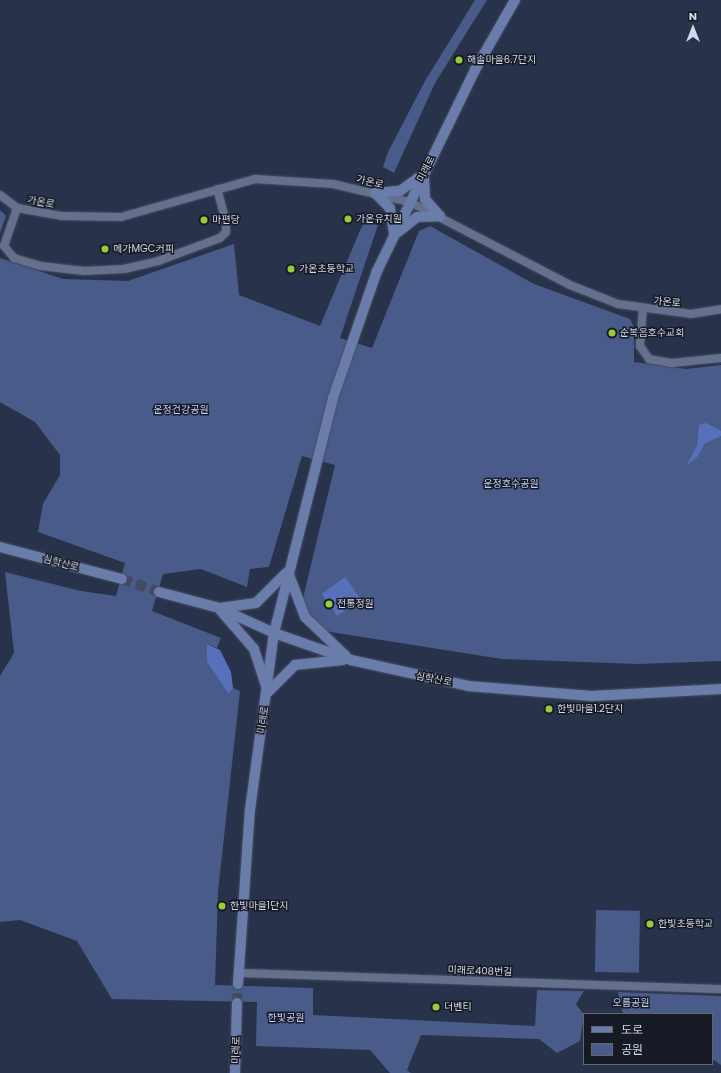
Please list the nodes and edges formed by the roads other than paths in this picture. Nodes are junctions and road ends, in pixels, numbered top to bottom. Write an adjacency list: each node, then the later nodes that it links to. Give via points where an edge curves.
1 (515, 0): 2 (main road, 미래로)
2 (424, 174): 4 (main road, via 400,191); 6 (main road, 미래로); 8 (main road, via 424,199)
3 (217, 189): 4 (street, 가온로, via 255,179 272,179); 7 (street, 가온로, via 121,217 62,216); 7 (street, via 226,222 226,232 220,238 158,261 124,269 84,271 41,266 14,258 4,246)
4 (375, 192): 6 (street, 가온로); 9 (main road, via 390,208)
5 (0, 195): 7 (street, 가온로)
6 (410, 202): 8 (street, 가온로); 9 (main road, 미래로)
7 (17, 208)
8 (440, 216): 9 (main road, via 417,217); 10 (street, 가온로, via 570,285 618,304)
9 (394, 236): 14 (main road, 미래로, via 377,271 352,345 316,460)
10 (643, 309): 11 (street, 가온로, via 691,314); 12 (street, via 640,346 649,359 672,363)
11 (721, 309)
12 (721, 358)
13 (0, 547): 15 (main road, 심학산로)
14 (288, 572): 17 (main road, via 256,603); 18 (main road, 미래로); 19 (main road, via 305,617)
15 (122, 579)
16 (159, 592): 17 (main road, 심학산로)
17 (219, 608): 18 (main road, 심학산로); 21 (main road, via 254,649)
18 (274, 633): 19 (main road, 심학산로); 21 (main road, 미래로)
19 (351, 660): 20 (main road, 심학산로, via 468,686 550,695 638,696); 21 (main road, via 302,663)
20 (721, 689)
21 (267, 693): 22 (main road, 미래로, via 250,810)
22 (238, 979): 23 (street, 미래로408번길)
23 (721, 989)
24 (237, 1003): 25 (main road, 미래로)
25 (235, 1073)

